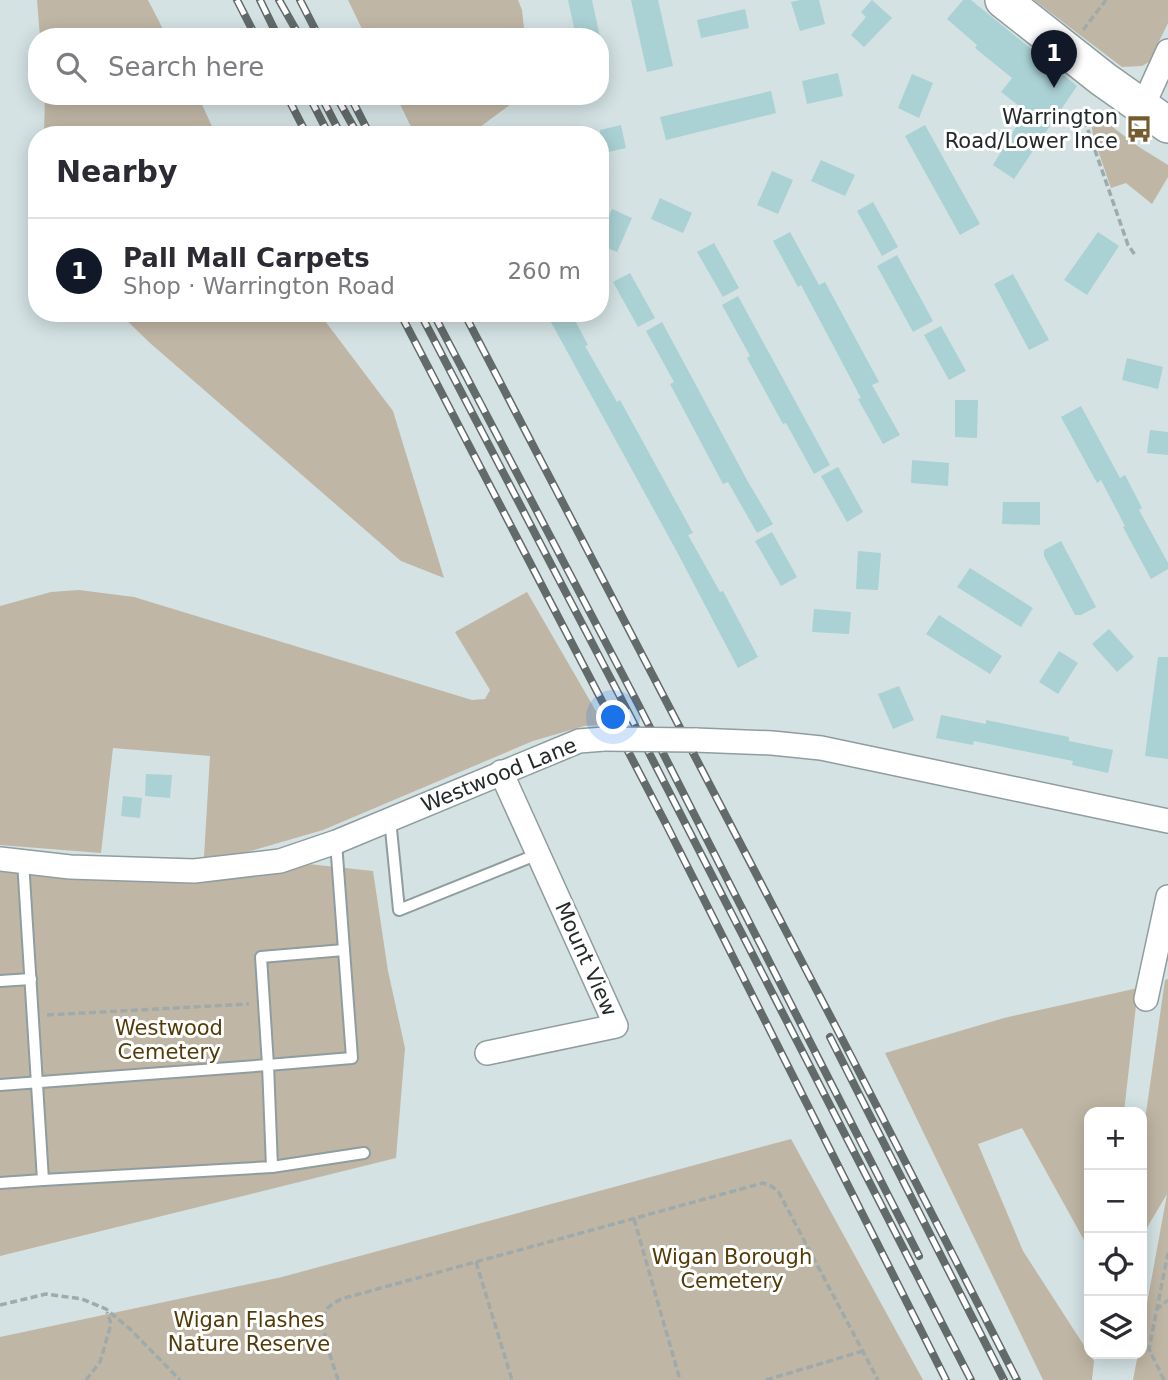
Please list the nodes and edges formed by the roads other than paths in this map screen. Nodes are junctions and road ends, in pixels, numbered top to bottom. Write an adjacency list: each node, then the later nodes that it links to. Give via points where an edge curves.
1 (1003, 0): 3 (main road)
2 (1168, 51): 3 (street)
3 (1155, 116)
4 (501, 772): 5 (street, Westwood Lane); 6 (street, Westwood Lane, bridge, via 579,741 604,738 772,743 821,748); 8 (street, Mount View)
5 (390, 819): 7 (street, Westwood Lane); 8 (lane, via 399,911)
6 (1168, 821)
7 (336, 842): 10 (street, Westwood Lane, via 280,861 194,871); 12 (lane)
8 (538, 854): 16 (street, Mount View, via 616,1026)
9 (0, 859): 10 (street, Westwood Lane)
10 (23, 862): 13 (lane)
11 (1168, 897): 15 (street)
12 (344, 950): 17 (lane, via 261,957); 17 (lane, via 352,1058)
13 (31, 979): 14 (lane); 18 (lane)
14 (0, 981)
15 (1146, 999)
16 (487, 1053)
17 (268, 1065): 18 (lane); 21 (lane)
18 (37, 1083): 19 (lane); 22 (lane)
19 (0, 1085)
20 (364, 1153): 21 (lane)
21 (272, 1167): 22 (lane)
22 (43, 1180): 23 (lane)
23 (0, 1183)

